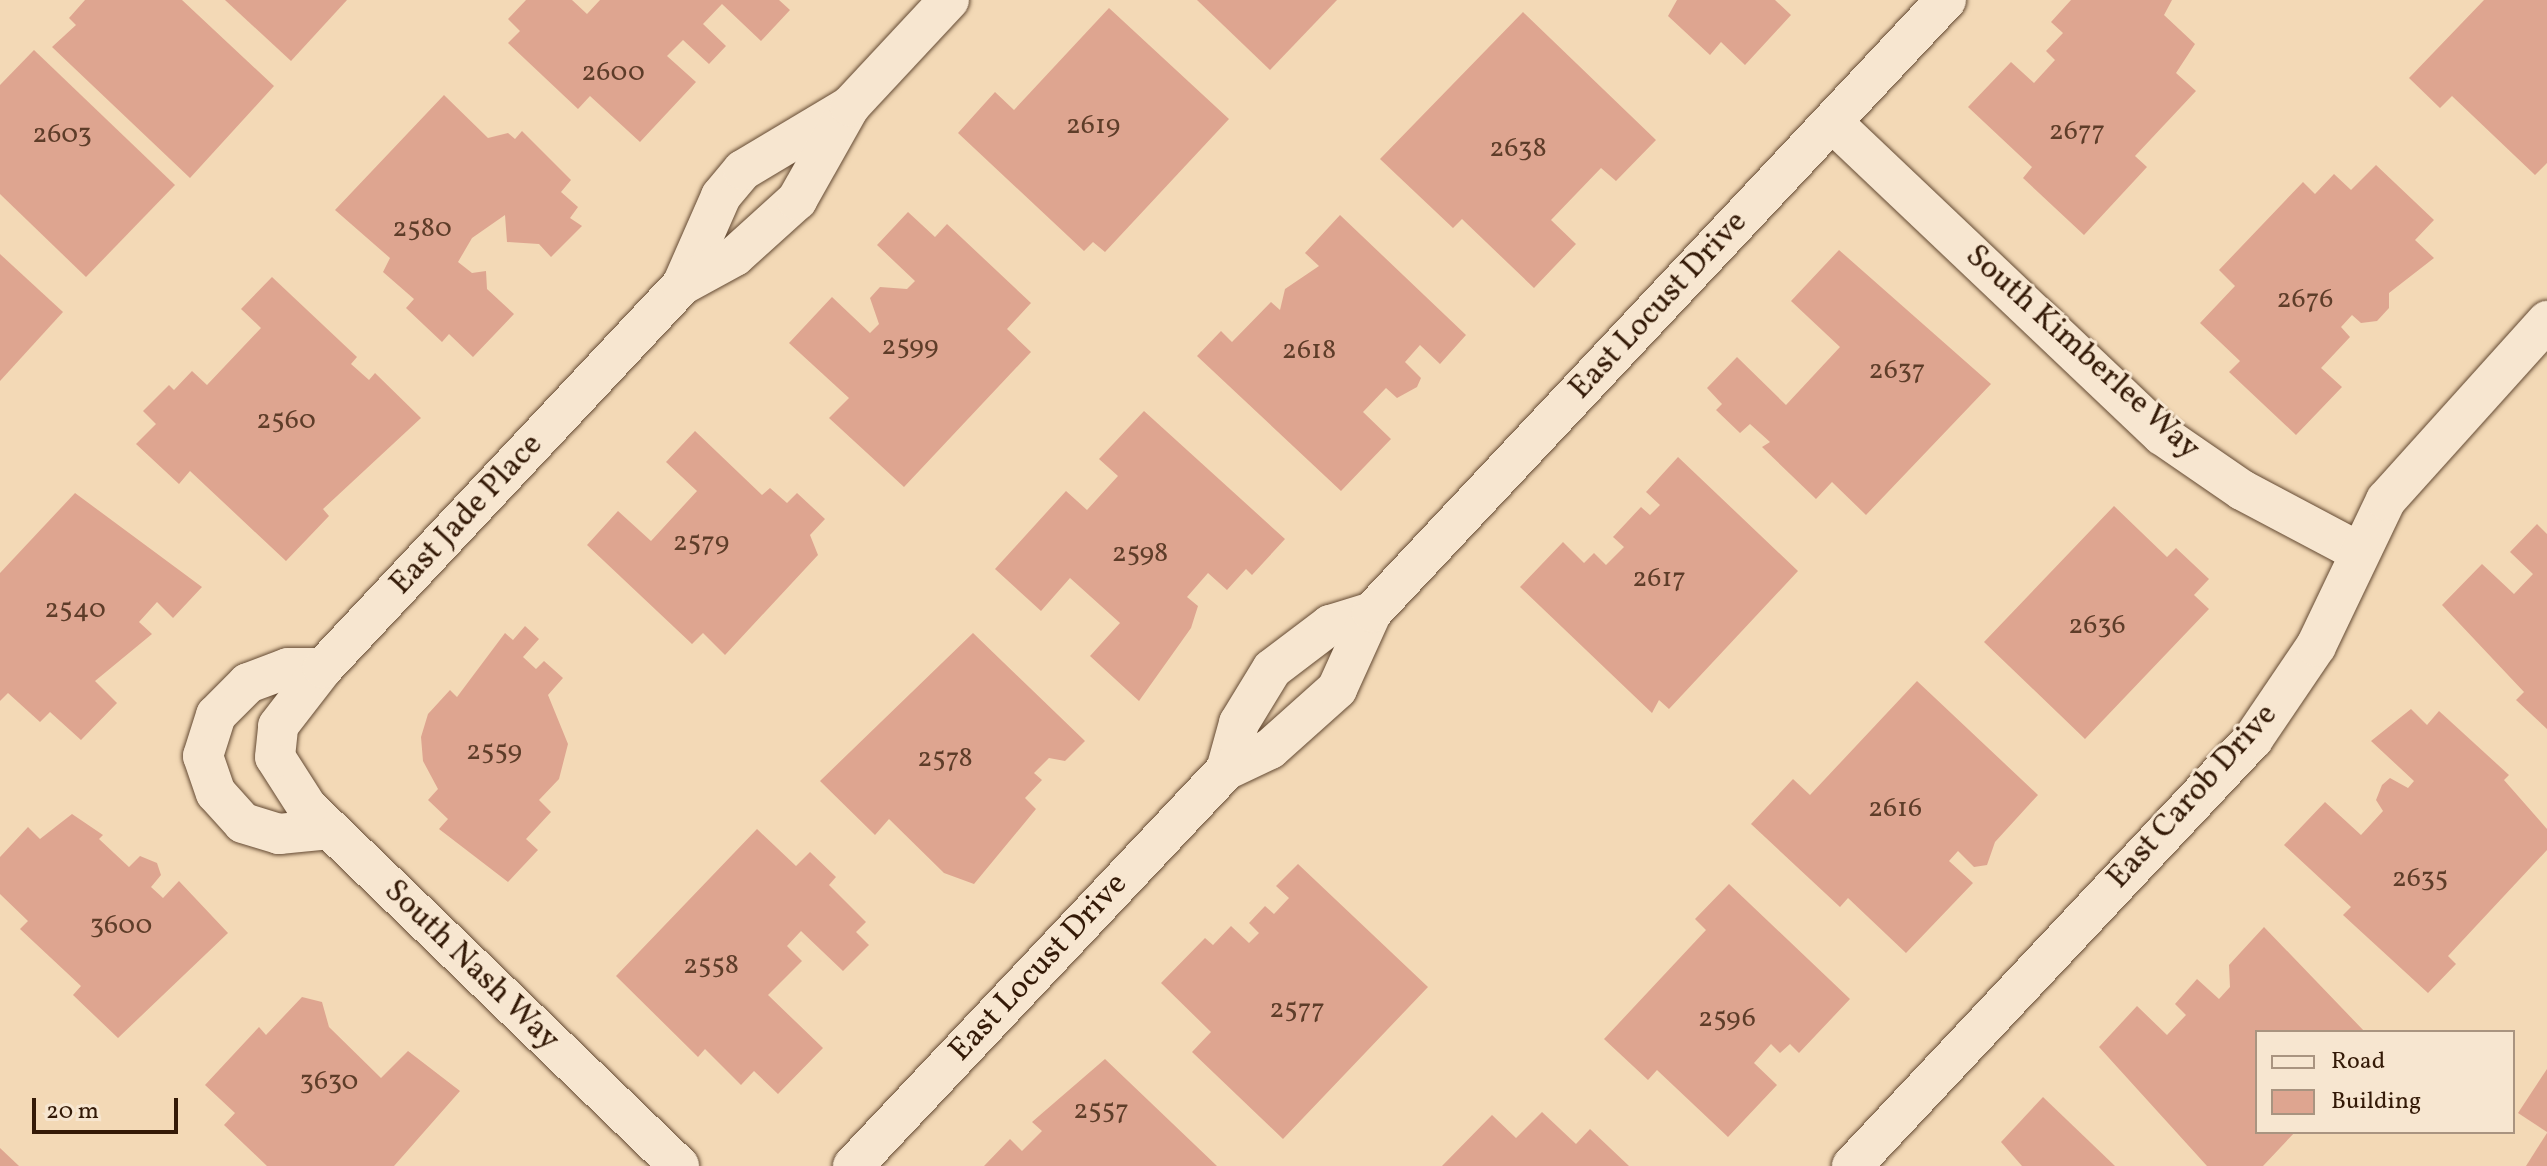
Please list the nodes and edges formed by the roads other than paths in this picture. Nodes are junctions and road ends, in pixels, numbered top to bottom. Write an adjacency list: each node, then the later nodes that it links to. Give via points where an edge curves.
1 (949, 0): 3 (street, East Jade Place)
2 (1946, 0): 4 (street, East Locust Drive)
3 (850, 106): 5 (street, East Jade Place, via 826,156 769,230); 5 (street, East Jade Place, via 743,170 721,196)
4 (1832, 122): 7 (street, South Kimberlee Way, via 2162,435 2242,490); 8 (street, East Locust Drive)
5 (682, 285): 9 (street, East Jade Place)
6 (2547, 321): 7 (street, East Carob Drive, via 2425,452)
7 (2357, 551): 15 (street, East Carob Drive, via 2316,646 2253,739)
8 (1372, 612): 11 (street, East Locust Drive, via 1337,689 1270,749); 11 (street, East Locust Drive, via 1320,631 1272,669 1239,723)
9 (323, 668): 10 (street, East Jade Place, via 278,726); 12 (street, via 288,668 248,683 216,715 203,756 216,793 243,823 279,834)
10 (275, 757): 12 (street, South Nash Way, via 286,782)
11 (1226, 770): 14 (street, East Locust Drive)
12 (330, 829): 13 (street, South Nash Way)
13 (679, 1166)
14 (853, 1166)
15 (1852, 1166)

